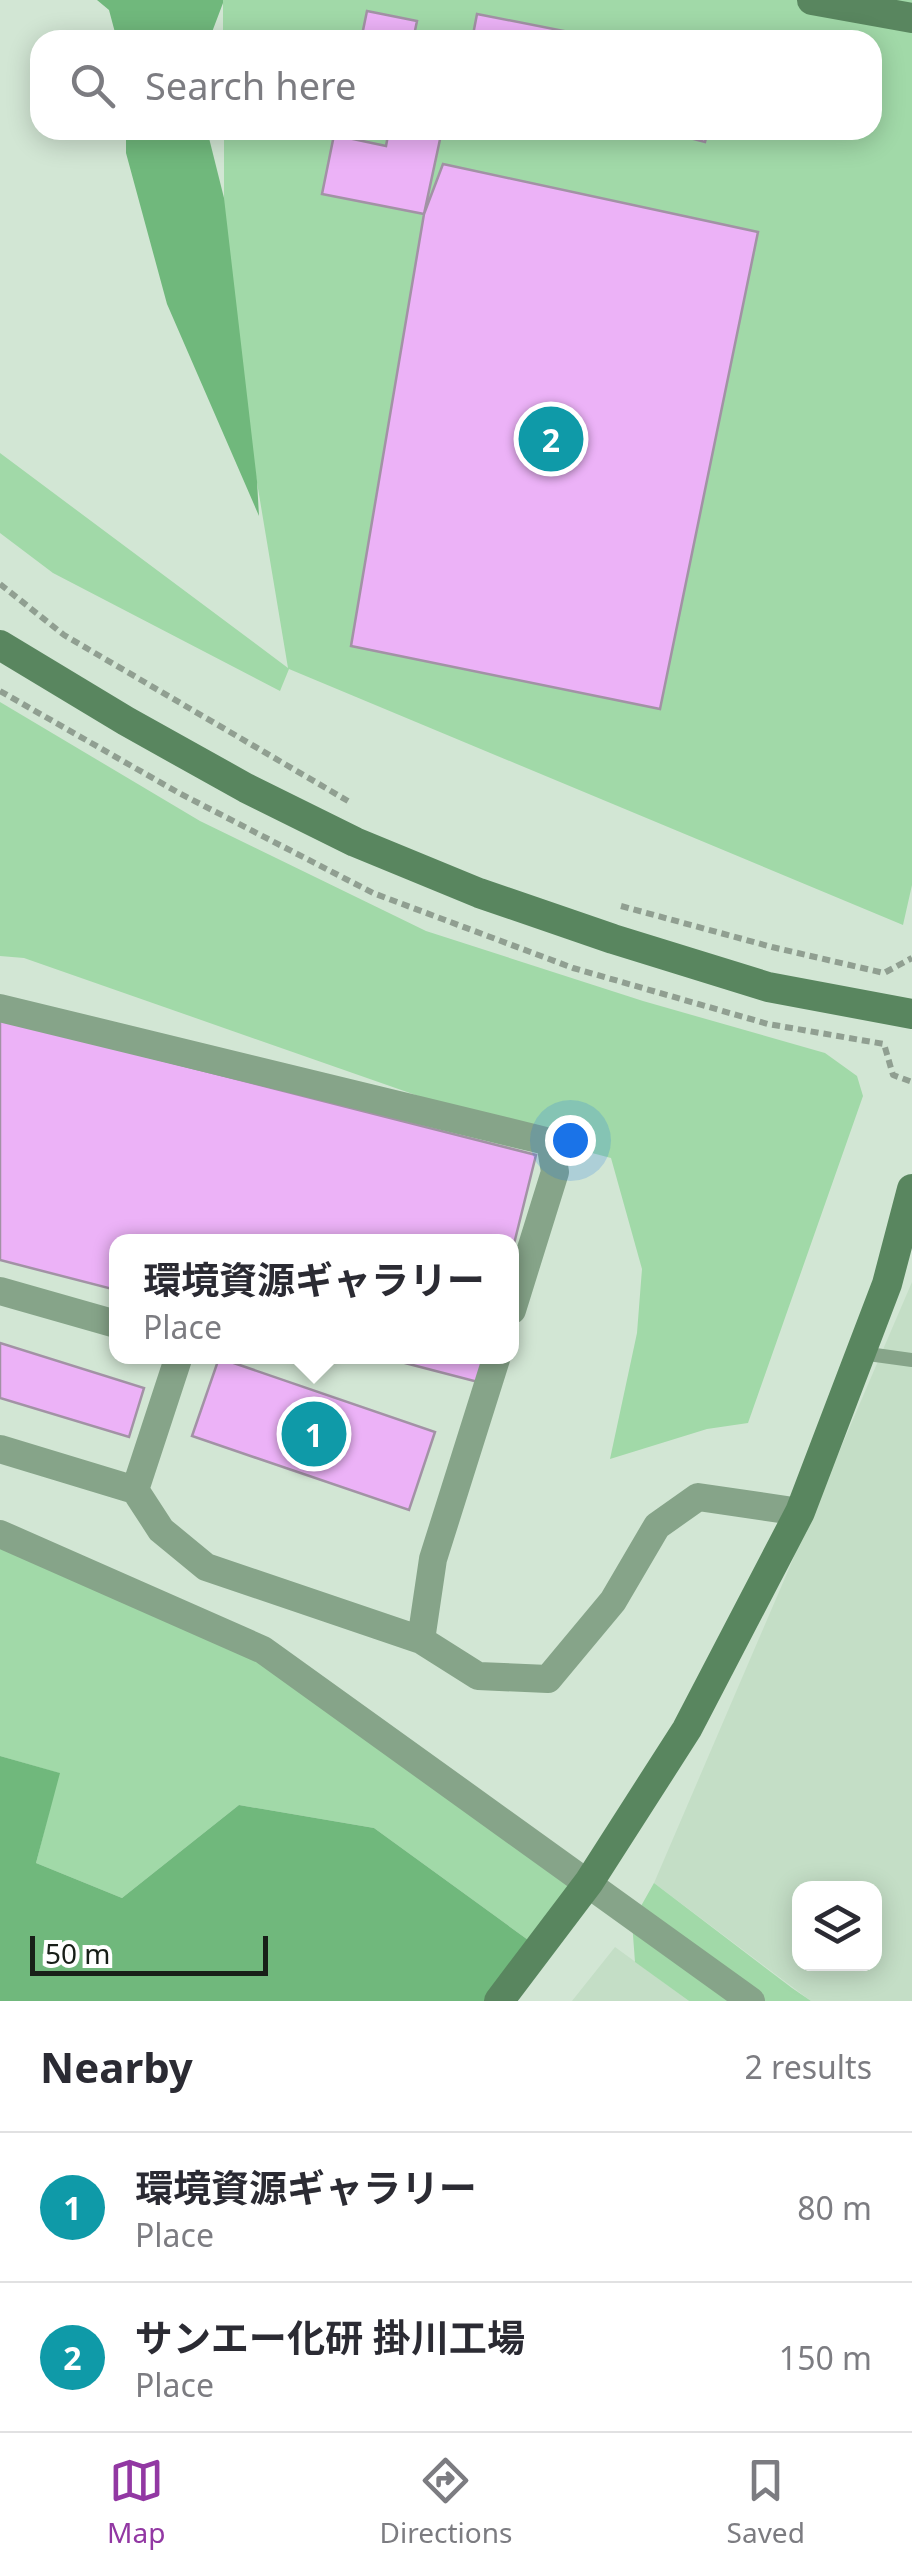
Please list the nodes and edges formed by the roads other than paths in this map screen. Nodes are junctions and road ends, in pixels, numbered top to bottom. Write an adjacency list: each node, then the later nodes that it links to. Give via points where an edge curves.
1 (812, 0): 2 (street)
2 (912, 18)
3 (0, 645): 5 (street, via 246,788 479,893 768,986)
4 (0, 1008): 7 (street, via 550,1142 555,1172)
5 (912, 1014)
6 (912, 1189): 10 (street, via 887,1284)
7 (519, 1288)
8 (0, 1291): 9 (street)
9 (109, 1322)
10 (860, 1352): 11 (lane); 16 (street)
11 (912, 1360)
12 (176, 1364): 15 (street)
13 (494, 1364): 18 (street, via 433,1559)
14 (0, 1449): 15 (street)
15 (135, 1490): 18 (street, via 160,1530 206,1568)
16 (800, 1512): 18 (street, via 698,1497 657,1526 613,1600 548,1679 478,1676); 19 (street, via 687,1729)
17 (0, 1534): 19 (street, via 263,1650)
18 (421, 1640)
19 (589, 1882): 20 (street); 21 (street)
20 (499, 2001)
21 (752, 2001)

